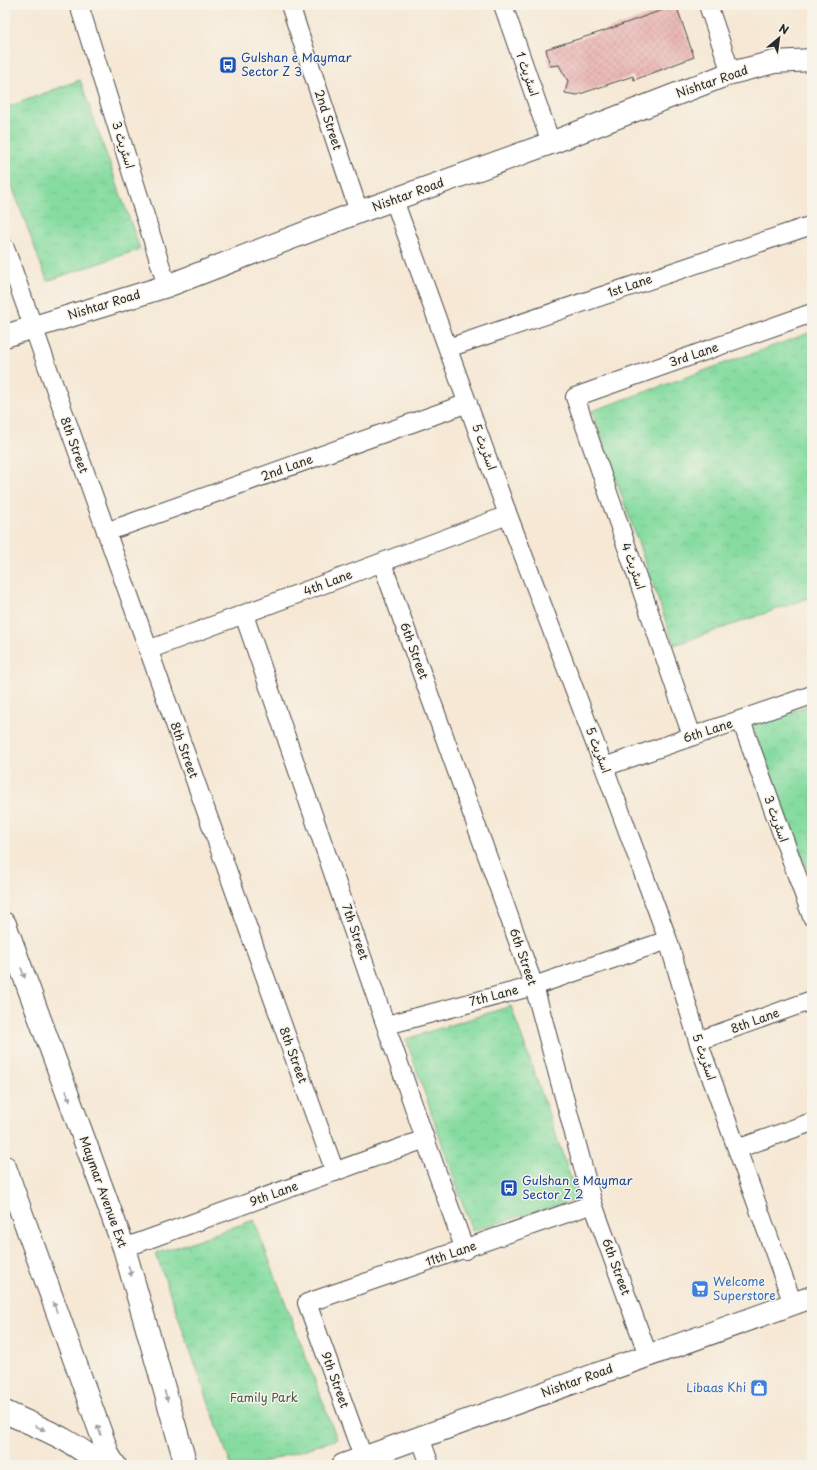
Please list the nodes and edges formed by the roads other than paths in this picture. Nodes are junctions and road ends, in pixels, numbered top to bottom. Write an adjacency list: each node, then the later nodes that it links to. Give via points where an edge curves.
1 (78, 5): 12 (street, اسٹریٹ 3)
2 (290, 5): 9 (street, 2nd Street)
3 (503, 5): 7 (street, اسٹریٹ 1)
4 (708, 5): 6 (street)
5 (812, 60): 6 (street, Nishtar Road, via 774,62)
6 (731, 73): 7 (street, Nishtar Road)
7 (551, 143): 8 (street, Nishtar Road)
8 (394, 200): 9 (street, Nishtar Road); 16 (street, اسٹریٹ 5)
9 (359, 212): 12 (street, Nishtar Road)
10 (812, 225): 16 (street, 1st Lane)
11 (5, 248): 14 (street)
12 (167, 286): 14 (street, Nishtar Road)
13 (812, 313): 17 (street, 3rd Lane)
14 (32, 328): 15 (street, Nishtar Road); 20 (street, 8th Street)
15 (5, 336)
16 (448, 348): 18 (street, اسٹریٹ 5)
17 (575, 397): 26 (street, اسٹریٹ 4)
18 (468, 403): 19 (street, اسٹریٹ 5); 20 (street, 2nd Lane)
19 (508, 515): 21 (street, 4th Lane); 27 (street, اسٹریٹ 5)
20 (106, 532): 23 (street, 8th Street)
21 (382, 562): 22 (street, 4th Lane); 31 (street, 6th Street)
22 (244, 615): 23 (street, 4th Lane); 33 (street, 7th Street)
23 (148, 650): 39 (street, 8th Street)
24 (812, 695): 25 (street, 6th Lane)
25 (741, 720): 26 (street, 6th Lane); 28 (street, اسٹریٹ 3)
26 (692, 736): 27 (street, 6th Lane)
27 (604, 766): 30 (street, اسٹریٹ 5)
28 (812, 917)
29 (5, 924): 41 (street, Maymar Avenue Ext, one-way to 41)
30 (668, 940): 31 (street, 7th Lane); 34 (street, اسٹریٹ 5)
31 (534, 986): 33 (street, 7th Lane); 40 (street, 6th Street)
32 (812, 1000): 34 (street, 8th Lane)
33 (387, 1025): 36 (street, 7th Street)
34 (698, 1041): 37 (street, اسٹریٹ 5)
35 (812, 1122): 37 (street)
36 (425, 1139): 39 (street, 9th Lane); 42 (street, 7th Street)
37 (737, 1149): 43 (street, اسٹریٹ 5)
38 (5, 1167): 50 (street, one-way to 38, via 109,1456)
39 (335, 1172): 41 (street, 9th Lane)
40 (593, 1204): 42 (street, 11th Lane); 45 (street, 6th Street)
41 (124, 1248): 51 (street, Maymar Avenue Ext, one-way to 51)
42 (465, 1250): 44 (street, 11th Lane)
43 (802, 1301): 45 (street, Nishtar Road)
44 (307, 1303): 48 (street, 9th Street)
45 (648, 1355): 47 (street, Nishtar Road)
46 (5, 1412): 49 (street, one-way to 49, via 59,1437 94,1459)
47 (420, 1437): 48 (street, Nishtar Road); 53 (street)
48 (363, 1457): 52 (street, Nishtar Road)
49 (99, 1465)
50 (115, 1465)
51 (186, 1465)
52 (343, 1465)
53 (430, 1465)

